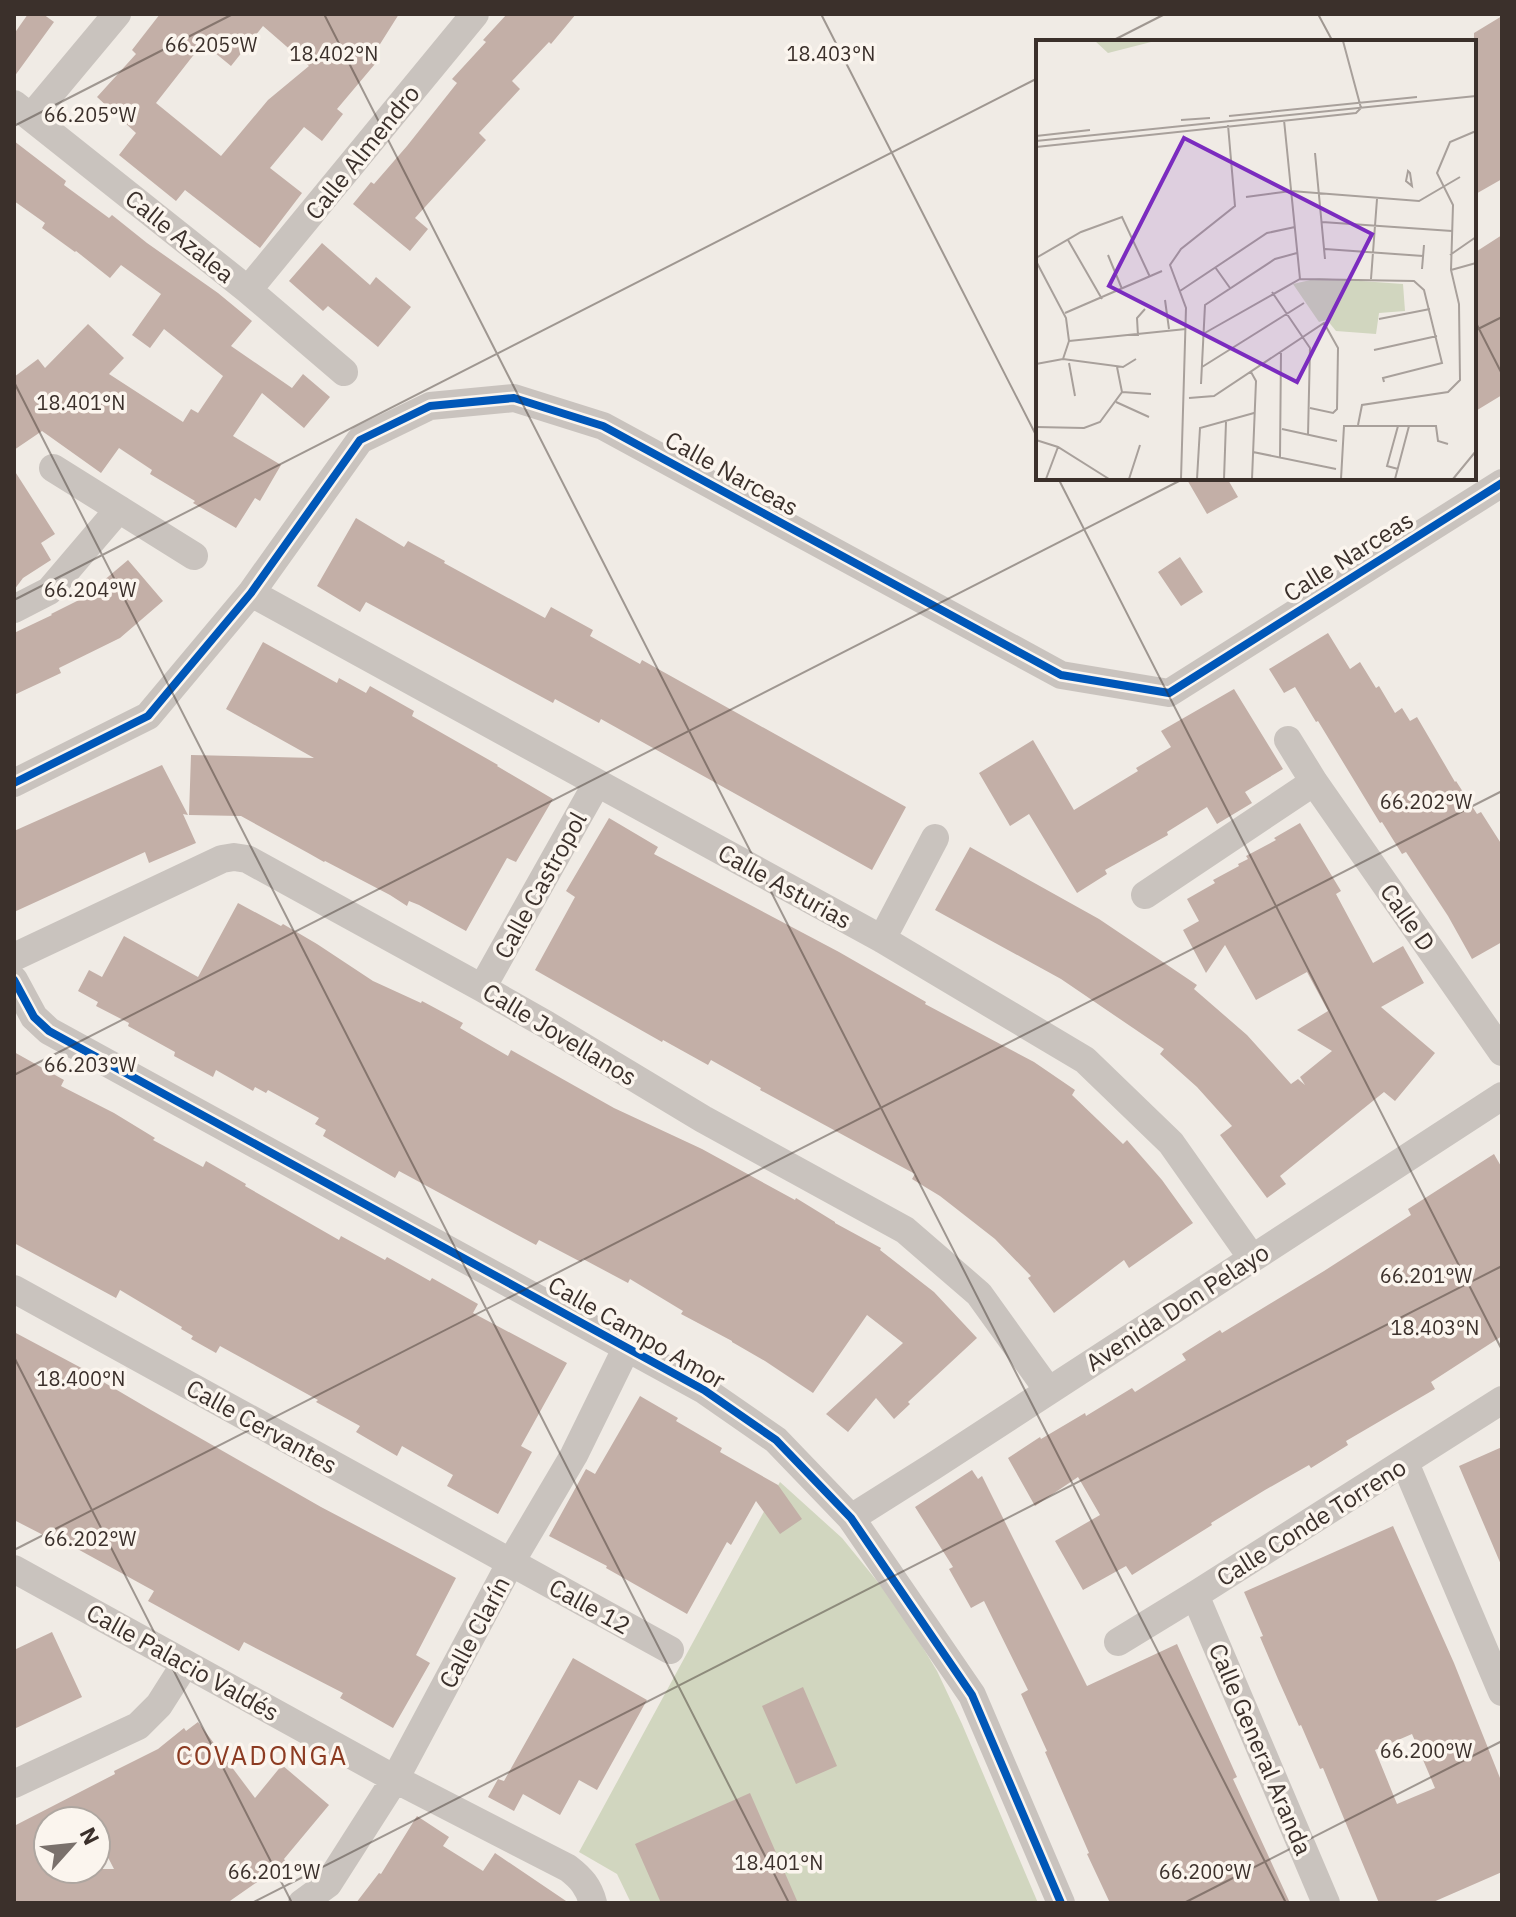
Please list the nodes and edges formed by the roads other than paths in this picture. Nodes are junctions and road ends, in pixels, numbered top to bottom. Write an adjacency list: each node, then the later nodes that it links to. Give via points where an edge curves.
1 (117, 14): 3 (street)
2 (475, 14): 4 (street, Calle Almendro)
3 (22, 110): 4 (street, Calle Azalea)
4 (248, 290): 5 (street, Calle Azalea)
5 (344, 372)
6 (53, 468): 8 (street)
7 (1502, 483): 10 (street, Calle Narceas, via 1169,693 1061,675 603,426 514,398 430,406 360,440)
8 (119, 509): 9 (street); 11 (street, via 49,591)
9 (194, 556)
10 (251, 593): 14 (street, Calle Narceas, via 148,716); 15 (street, Calle Asturias)
11 (14, 609)
12 (1288, 740): 13 (street, Calle D)
13 (1314, 782): 17 (street); 22 (street, Calle D)
14 (14, 783)
15 (597, 783): 18 (street, Calle Asturias); 21 (street, Calle Castropol)
16 (935, 838): 18 (street)
17 (1145, 895)
18 (882, 939): 24 (street, Calle Asturias, via 1085,1060 1171,1143)
19 (14, 957): 21 (street, Calle Jovellanos, via 234,857 247,859)
20 (14, 980): 26 (street, Calle Campo Amor, via 34,1017 49,1031)
21 (482, 988): 27 (street, Calle Jovellanos, via 905,1230 979,1294)
22 (1502, 1052)
23 (1502, 1096): 24 (street, Avenida Don Pelayo)
24 (1252, 1258): 27 (street, Avenida Don Pelayo)
25 (14, 1289): 31 (street, Calle Cervantes)
26 (627, 1347): 30 (street, Calle Campo Amor, via 704,1390 776,1440); 31 (street, Calle Clarín, via 574,1455)
27 (1048, 1390): 30 (street, Avenida Don Pelayo)
28 (1502, 1400): 29 (street, Calle Conde Torreno)
29 (1405, 1463): 33 (street, Calle Conde Torreno); 37 (street)
30 (851, 1518): 42 (street, Calle Campo Amor, via 972,1695)
31 (511, 1562): 35 (street, Calle 12); 38 (street, Calle Clarín)
32 (14, 1569): 36 (street, Calle Palacio Valdés)
33 (1195, 1595): 34 (street, Calle Conde Torreno); 43 (street, Calle General Aranda)
34 (1118, 1642)
35 (670, 1650)
36 (185, 1664): 38 (street, Calle Palacio Valdés); 39 (street, via 159,1705 138,1726)
37 (1502, 1692)
38 (395, 1779): 40 (street, Calle Clarín, via 328,1884); 41 (street, Calle Palacio Valdés, via 568,1868 581,1878)
39 (14, 1784)
40 (302, 1903)
41 (593, 1903)
42 (1061, 1903)
43 (1326, 1903)

